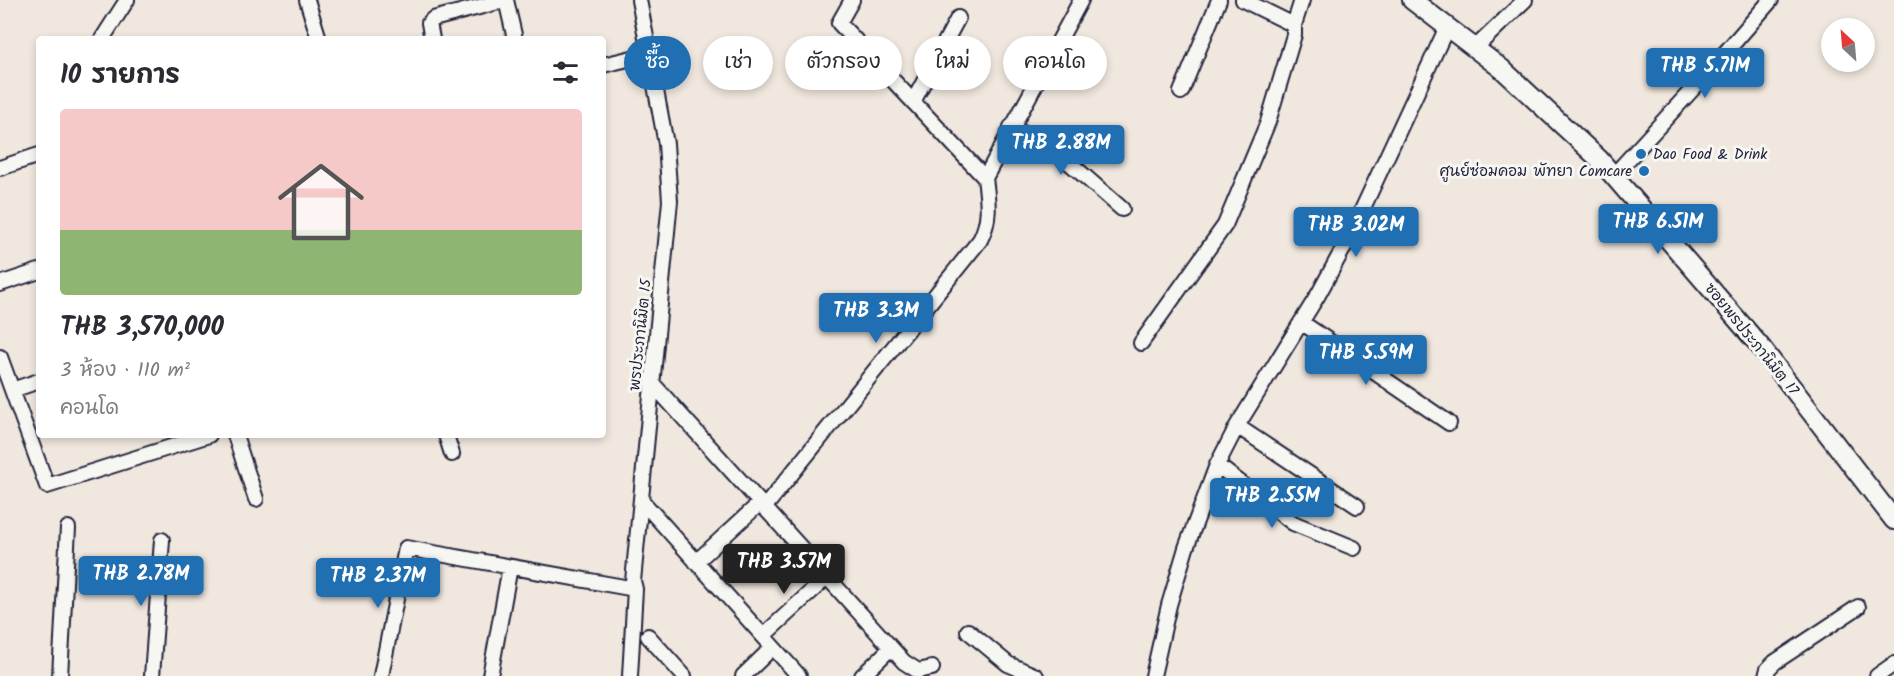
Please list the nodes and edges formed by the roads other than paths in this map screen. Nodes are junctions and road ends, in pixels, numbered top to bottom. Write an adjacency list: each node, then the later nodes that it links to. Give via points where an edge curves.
1 (127, 0): 16 (street)
2 (307, 0): 17 (street)
3 (506, 0): 18 (street, via 433,19 429,23); 19 (street)
4 (639, 0): 20 (street, พรประภานิมิต 15)
5 (852, 0): 26 (street, via 840,23)
6 (1081, 0): 27 (street)
7 (1220, 0): 25 (street)
8 (1243, 0): 14 (street)
9 (1302, 0): 14 (street)
10 (1412, 0): 15 (street, ซอยพรประภานิมิต 17)
11 (1525, 0): 21 (street)
12 (1771, 0): 30 (street)
13 (958, 18): 26 (street)
14 (1294, 25): 36 (street, via 1268,122 1225,225)
15 (1447, 27): 21 (street, ซอยพรประภานิมิต 17); 35 (street, via 1350,236)
16 (104, 36)
17 (318, 36)
18 (431, 36)
19 (514, 36)
20 (646, 36)
21 (1475, 48): 30 (street, ซอยพรประภานิมิต 17)
22 (624, 60): 23 (street)
23 (606, 64)
24 (656, 90): 39 (street, พรประภานิมิต 15, via 666,144 670,201)
25 (1181, 92)
26 (913, 102): 31 (street)
27 (1011, 127): 31 (street); 32 (street, via 1044,144)
28 (34, 157): 29 (street)
29 (0, 168)
30 (1613, 176): 52 (street, ซอยพรประภานิมิต 17, via 1760,346)
31 (985, 178): 50 (street, via 989,211 980,240)
32 (1122, 209)
33 (36, 273): 34 (street)
34 (0, 284)
35 (1301, 322): 41 (street); 42 (street)
36 (1140, 343)
37 (0, 357): 40 (street)
38 (36, 382): 40 (street)
39 (652, 383): 49 (street, พรประภานิมิต 15); 50 (street)
40 (12, 390): 43 (street, via 46,486)
41 (1449, 423)
42 (1237, 426): 47 (street); 51 (street)
43 (199, 438)
44 (236, 438): 48 (street)
45 (447, 438): 46 (street)
46 (452, 454)
47 (1217, 465): 55 (street, via 1293,524); 78 (street, via 1172,594)
48 (256, 499)
49 (641, 500): 56 (street); 59 (street, พรประภานิมิต 15)
50 (762, 505): 56 (street); 58 (street)
51 (1357, 506)
52 (1894, 520)
53 (69, 528): 68 (street)
54 (162, 540): 69 (street)
55 (1354, 548)
56 (696, 562): 63 (street)
57 (510, 567): 59 (street); 70 (street, via 406,548); 71 (street)
58 (827, 577): 63 (street); 65 (street)
59 (635, 589): 72 (street, พรประภานิมิต 15)
60 (1858, 607): 79 (street, via 1775,662)
61 (968, 631): 77 (street, via 1008,664)
62 (648, 636): 73 (street)
63 (763, 636): 64 (street)
64 (773, 647): 74 (street); 75 (street)
65 (891, 648): 67 (street, via 914,669); 76 (street)
66 (1894, 664): 80 (street)
67 (932, 668)
68 (60, 676)
69 (152, 676)
70 (381, 676)
71 (490, 676)
72 (630, 676)
73 (684, 676)
74 (743, 676)
75 (799, 676)
76 (862, 676)
77 (1036, 676)
78 (1153, 676)
79 (1766, 676)
80 (1877, 676)

